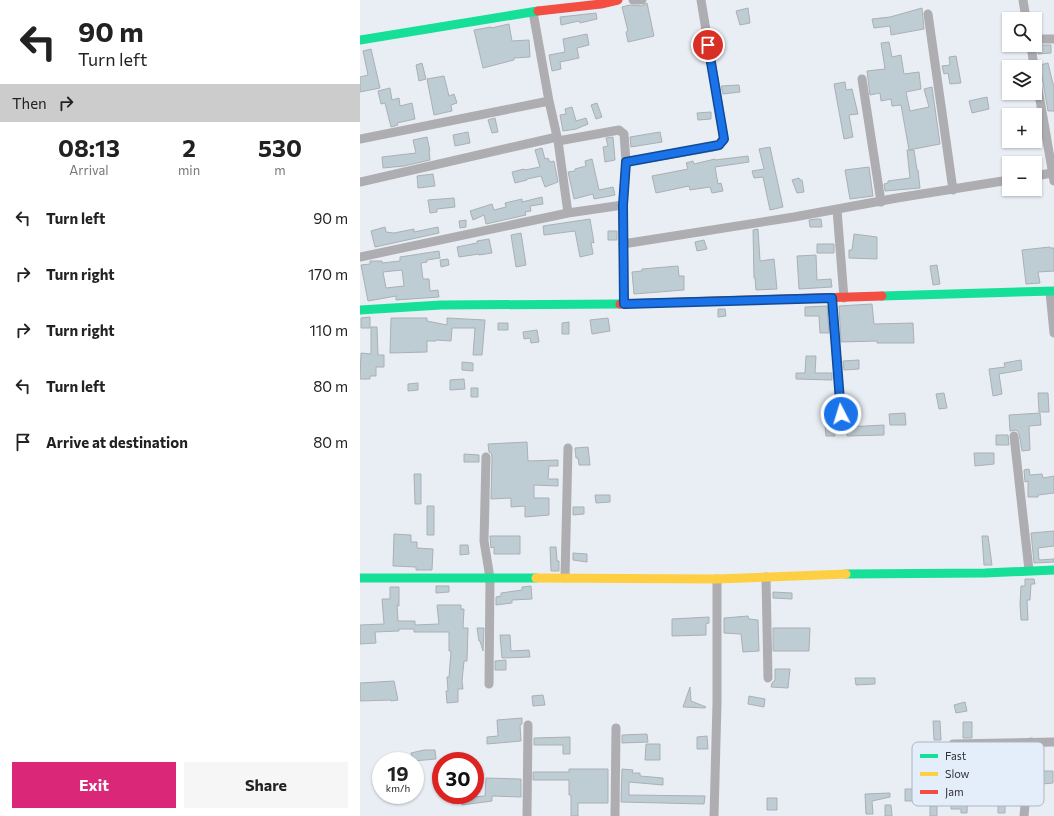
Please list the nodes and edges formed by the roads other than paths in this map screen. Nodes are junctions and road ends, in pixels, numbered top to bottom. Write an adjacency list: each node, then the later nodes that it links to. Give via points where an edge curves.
1 (618, 0): 6 (street)
2 (633, 0): 3 (street)
3 (642, 0)
4 (701, 0): 17 (street, via 724,139 719,145)
5 (1023, 0): 7 (street)
6 (533, 12): 11 (street); 14 (street)
7 (1025, 12)
8 (928, 14): 22 (street)
9 (1042, 39): 10 (street)
10 (1054, 39)
11 (360, 40)
12 (862, 79): 23 (street)
13 (1040, 100): 19 (street)
14 (549, 101): 15 (street); 16 (street)
15 (360, 139)
16 (558, 139): 17 (street, via 620,130 624,134); 21 (street); 26 (street)
17 (626, 162): 24 (street)
18 (1042, 176): 19 (street)
19 (1053, 177)
20 (1002, 181): 22 (street)
21 (360, 182)
22 (953, 190): 23 (street)
23 (881, 202): 25 (street)
24 (623, 205): 26 (street); 27 (street)
25 (836, 210): 27 (street); 31 (street)
26 (568, 213): 28 (street)
27 (623, 244): 32 (street)
28 (360, 257)
29 (1052, 291): 31 (street); 34 (street)
30 (832, 298): 31 (street); 32 (street); 35 (street)
31 (844, 298)
32 (624, 304): 33 (street, via 441,306)
33 (360, 310)
34 (1054, 333)
35 (841, 414)
36 (1014, 436): 39 (street)
37 (568, 448): 44 (street)
38 (486, 456): 43 (street, via 484,541)
39 (1029, 570): 40 (street); 41 (street)
40 (1054, 570)
41 (766, 577): 45 (street); 46 (street)
42 (360, 578): 43 (street)
43 (490, 578): 44 (street); 47 (street)
44 (565, 578): 45 (street)
45 (717, 579): 55 (street)
46 (768, 678)
47 (489, 684)
48 (528, 724): 53 (street)
49 (616, 728): 54 (street)
50 (1031, 742): 51 (street)
51 (1054, 742)
52 (1025, 806): 56 (street)
53 (527, 816)
54 (615, 816)
55 (714, 816)
56 (1024, 816)

